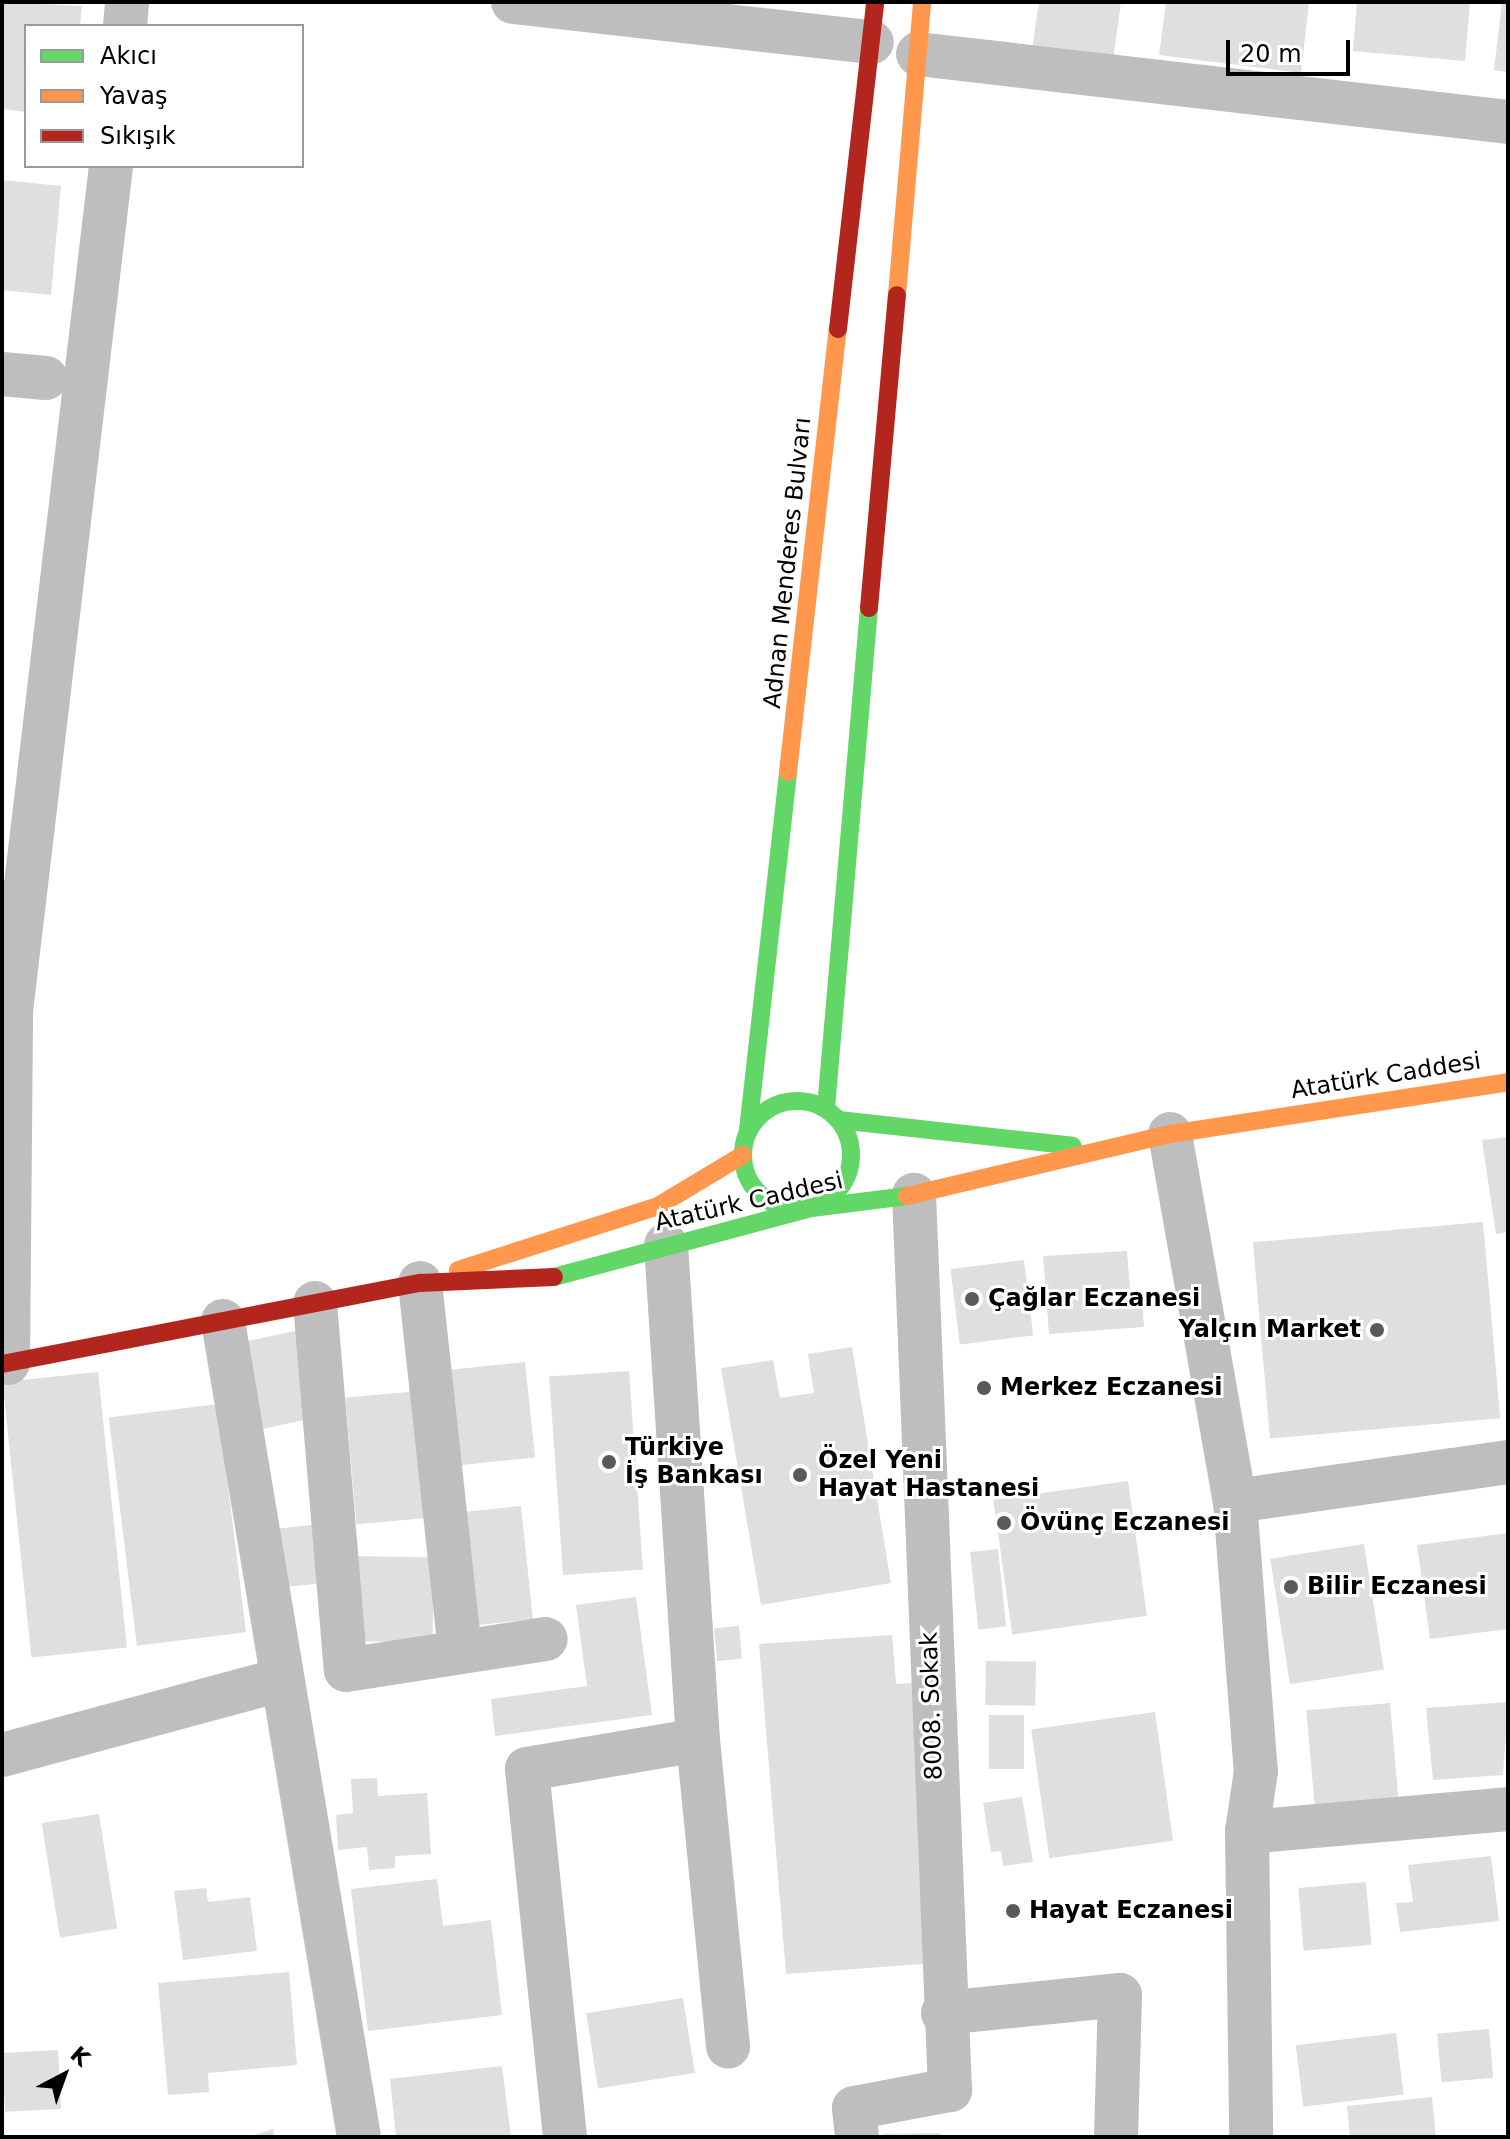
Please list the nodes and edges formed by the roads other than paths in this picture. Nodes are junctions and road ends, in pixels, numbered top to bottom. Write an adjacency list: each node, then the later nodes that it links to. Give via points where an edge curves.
1 (127, 2): 6 (street)
2 (513, 2): 4 (street)
3 (922, 2): 7 (main road)
4 (607, 7): 5 (street)
5 (873, 22): 14 (main road, Adnan Menderes Bulvarı)
6 (125, 24)
7 (918, 54): 8 (street); 13 (main road)
8 (1508, 122)
9 (111, 168): 24 (street, via 11,1011)
10 (2, 374): 11 (street)
11 (46, 378)
12 (1508, 1082): 15 (main road, Atatürk Caddesi)
13 (833, 1114): 14 (main road, via 792,1100 774,1105); 16 (main road); 19 (main road, via 849,1136 849,1171 841,1187)
14 (748, 1130): 17 (main road)
15 (1170, 1134): 16 (main road, Atatürk Caddesi); 26 (street)
16 (1107, 1149): 18 (main road, Atatürk Caddesi)
17 (743, 1155): 19 (main road, via 761,1196 794,1209); 21 (main road, via 658,1206)
18 (914, 1195): 19 (main road, Atatürk Caddesi); 34 (street, 8008. Sokak)
19 (812, 1208): 20 (main road, Atatürk Caddesi)
20 (666, 1245): 21 (main road, Atatürk Caddesi, via 548,1279); 30 (street)
21 (420, 1283): 22 (main road, Atatürk Caddesi); 28 (street)
22 (315, 1303): 23 (main road, Atatürk Caddesi); 28 (street, via 346,1670)
23 (223, 1321): 24 (main road, Atatürk Caddesi); 29 (street)
24 (5, 1363)
25 (1508, 1462): 26 (street)
26 (1235, 1501): 33 (street, via 1256,1771)
27 (546, 1639): 28 (street)
28 (460, 1651)
29 (277, 1681): 31 (street); 36 (street)
30 (698, 1740): 35 (street); 37 (street, via 527,1769)
31 (2, 1755)
32 (1508, 1809): 33 (street)
33 (1247, 1832): 40 (street)
34 (943, 2013): 38 (street, 8008. Sokak, via 950,2090 854,2108); 39 (street, via 1120,1995)
35 (728, 2047)
36 (359, 2137)
37 (565, 2137)
38 (857, 2137)
39 (1116, 2137)
40 (1251, 2137)

